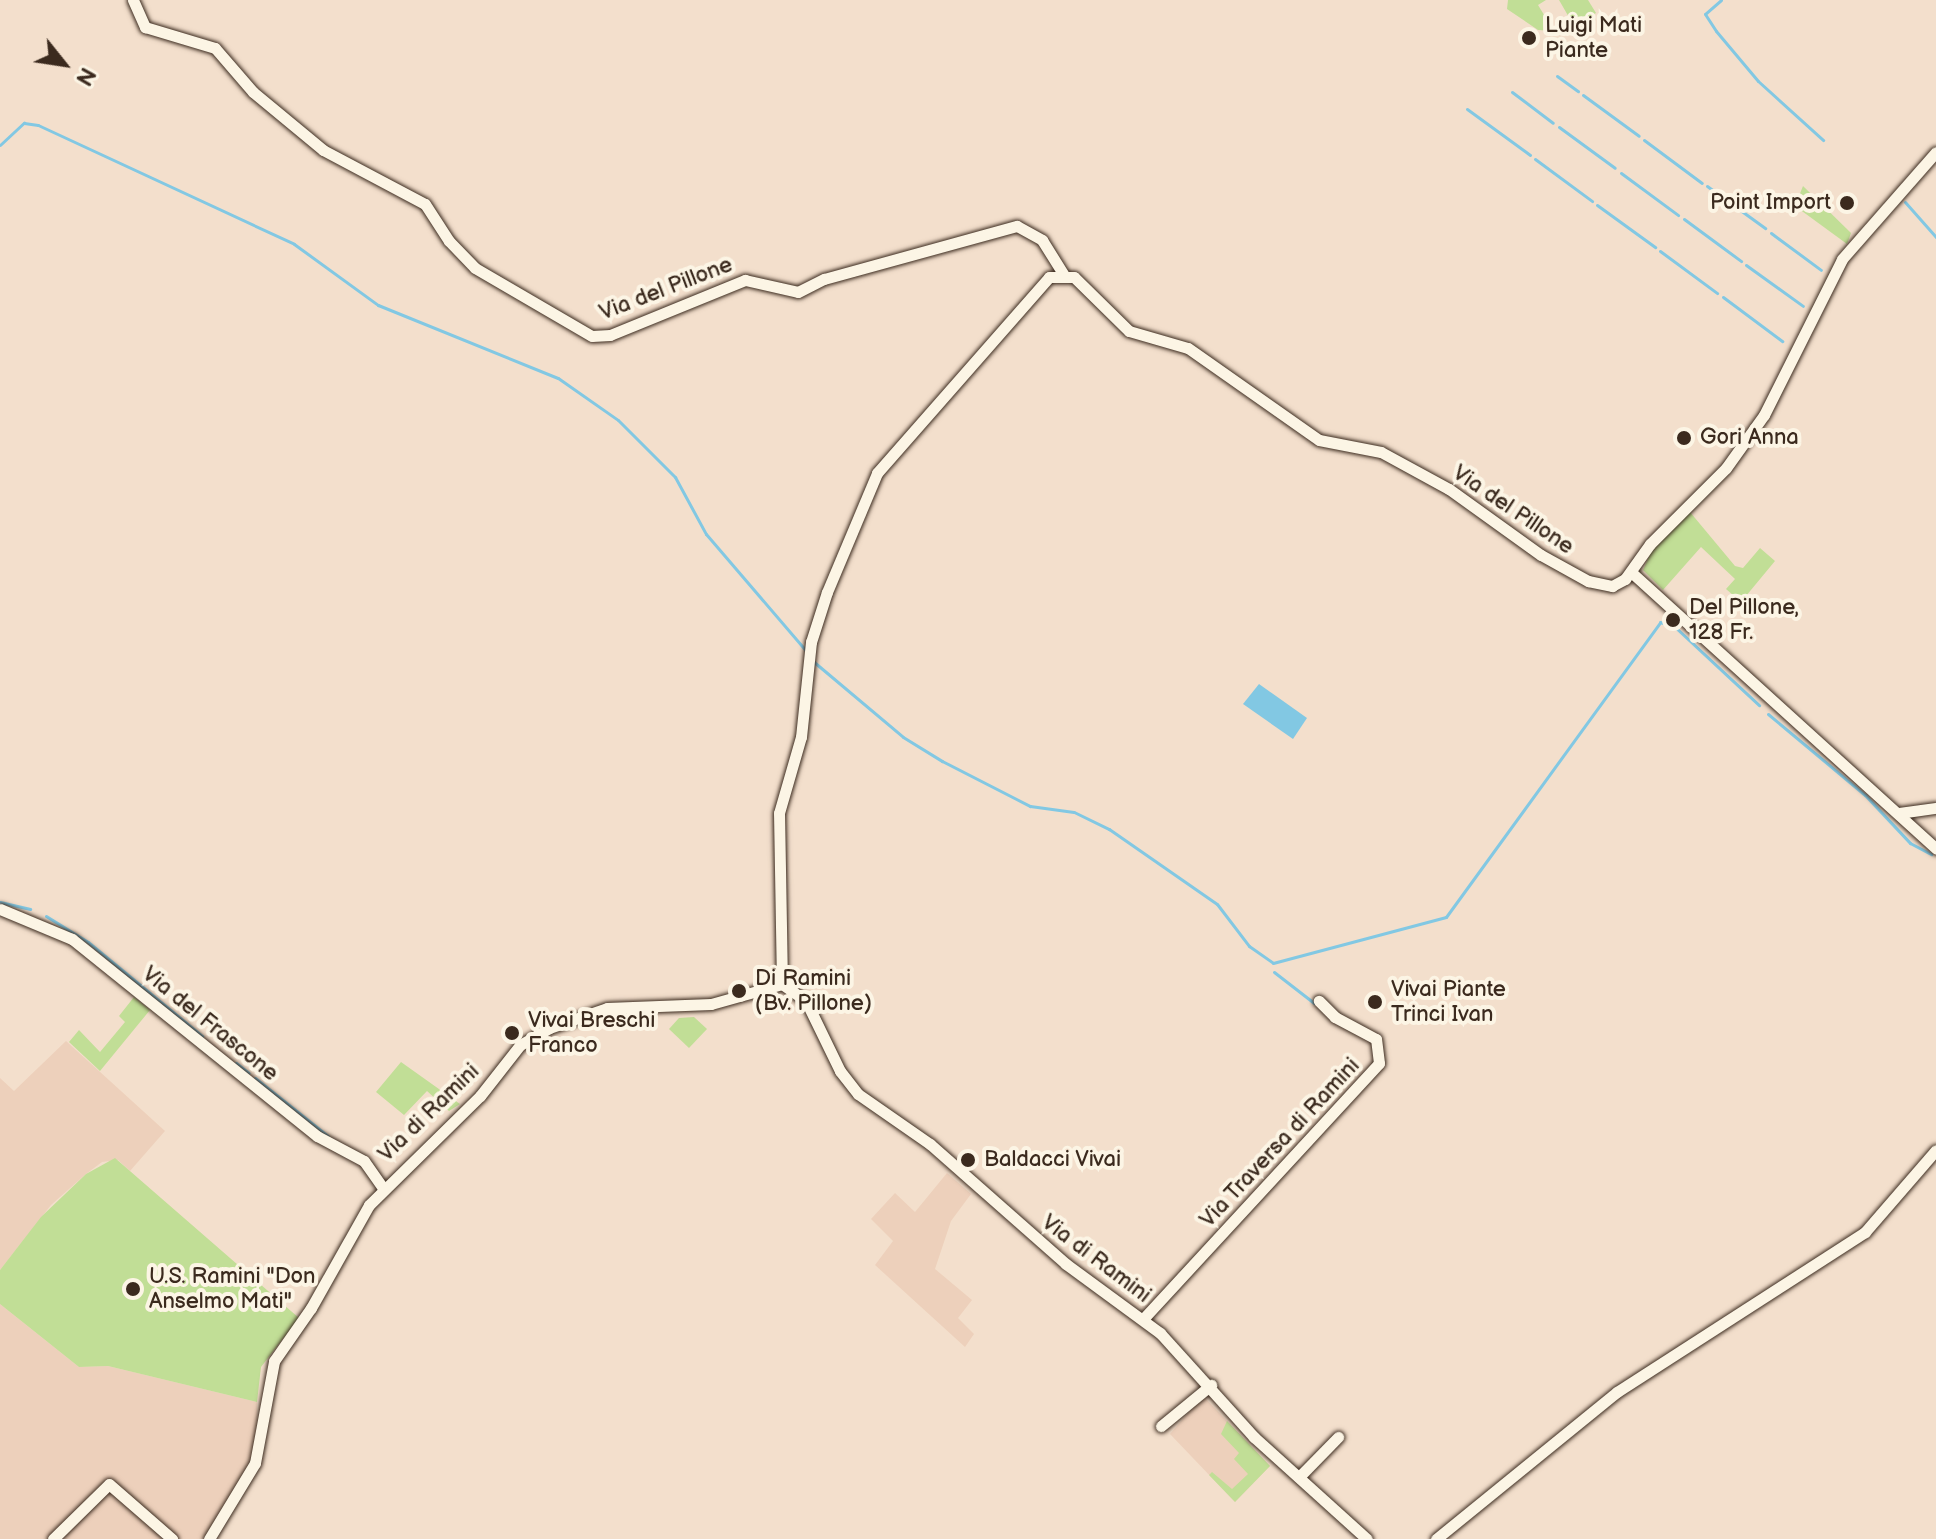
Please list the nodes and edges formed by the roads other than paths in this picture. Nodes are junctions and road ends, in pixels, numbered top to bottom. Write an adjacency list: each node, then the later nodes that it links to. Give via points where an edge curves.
1 (133, 0): 3 (street, Via del Pillone, via 145,27 215,48 253,92 323,150 425,204 475,268 592,336 610,335 745,280 798,292 824,279 1017,226 1042,240)
2 (1936, 152): 4 (street, via 1842,259 1771,403 1730,463 1650,544)
3 (1063, 274): 4 (street, Via del Pillone, via 1074,277 1129,331 1188,348 1319,440 1374,449 1399,461 1584,579 1612,586); 9 (street, via 1042,284 872,480 811,642 801,737 779,819)
4 (1631, 572): 6 (street, via 1737,673)
5 (1936, 808): 6 (street)
6 (1899, 813): 7 (street)
7 (1936, 849)
8 (0, 909): 12 (street, Via del Frascone, via 72,939 298,1122 364,1161)
9 (782, 984): 12 (street, Via di Ramini, via 711,1004 623,1005 549,1028 520,1045 480,1096); 13 (street, Via di Ramini, via 806,1001 840,1071 862,1098 925,1140 1066,1264)
10 (1319, 1001): 13 (street, Via Traversa di Ramini, via 1335,1017 1376,1039 1382,1051 1378,1066)
11 (1936, 1150): 22 (street, via 1872,1227 1617,1392)
12 (382, 1187): 20 (street, Via di Ramini, via 274,1361 255,1463)
13 (1143, 1319): 14 (street, Via di Ramini)
14 (1211, 1385): 15 (street); 17 (street, Via di Ramini, via 1254,1437)
15 (1161, 1426)
16 (1338, 1437): 17 (street)
17 (1299, 1477): 21 (street, Via di Ramini)
18 (53, 1539): 19 (street, via 109,1484)
19 (172, 1539)
20 (209, 1539)
21 (1367, 1539)
22 (1436, 1539)

